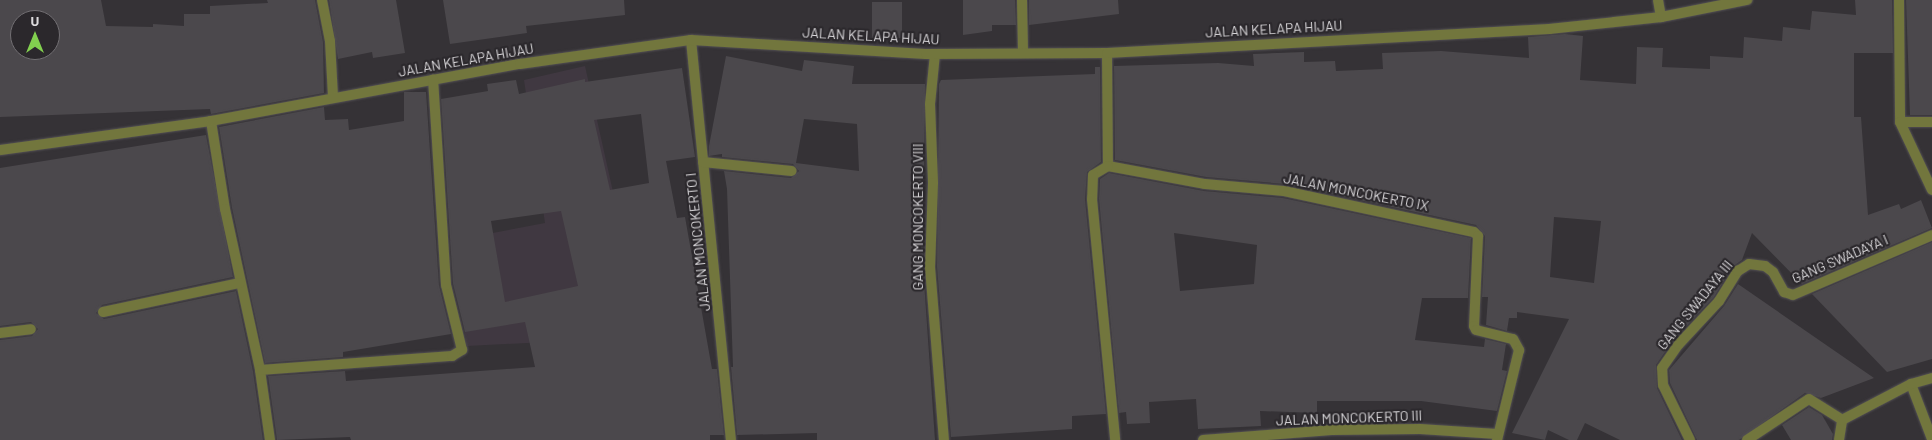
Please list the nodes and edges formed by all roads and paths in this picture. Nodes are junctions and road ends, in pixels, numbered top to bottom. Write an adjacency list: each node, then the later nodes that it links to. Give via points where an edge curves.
1 (322, 0): 12 (street, via 330,41)
2 (1022, 0): 8 (street)
3 (1658, 0): 6 (street)
4 (1747, 0): 6 (street, JALAN KELAPA HIJAU)
5 (1899, 0): 14 (street)
6 (1661, 17): 9 (street, JALAN KELAPA HIJAU, via 1599,24)
7 (691, 40): 10 (street, JALAN KELAPA HIJAU); 11 (street, JALAN KELAPA HIJAU); 17 (street, JALAN MONCOKERTO I)
8 (1023, 52): 9 (street, JALAN KELAPA HIJAU); 10 (street, JALAN KELAPA HIJAU)
9 (1107, 53): 18 (street)
10 (936, 54): 35 (street, GANG MONCOKERTO VIII, via 930,104 933,183 930,267)
11 (433, 79): 12 (street, JALAN KELAPA HIJAU); 27 (street, via 446,285 462,350 452,356)
12 (333, 97): 13 (street, JALAN KELAPA HIJAU)
13 (211, 121): 16 (street, JALAN KELAPA HIJAU); 23 (street)
14 (1900, 122): 15 (street); 20 (street)
15 (1932, 122)
16 (0, 150)
17 (703, 162): 19 (street); 34 (street, JALAN MONCOKERTO I)
18 (1108, 166): 31 (street, JALAN MONCOKERTO IX, via 1206,184 1284,191 1474,232 1478,236 1474,326 1476,330 1513,339 1519,350); 36 (street, via 1093,175 1092,199)
19 (792, 170)
20 (1932, 190)
21 (1932, 235): 22 (street, GANG SWADAYA I, via 1793,295 1784,292)
22 (1769, 269): 38 (street, GANG SWADAYA III, via 1757,263 1738,271 1719,301 1679,344 1662,368 1663,385)
23 (240, 283): 24 (street); 27 (street)
24 (103, 312)
25 (31, 329): 26 (street)
26 (0, 333)
27 (260, 370): 33 (street)
28 (1932, 378): 29 (street)
29 (1911, 384): 30 (street); 32 (street)
30 (1842, 420): 39 (street, via 1809,399); 40 (street)
31 (1497, 437): 37 (street, JALAN MONCOKERTO III, via 1420,429 1332,430)
32 (1932, 439)
33 (270, 440)
34 (730, 440)
35 (944, 440)
36 (1115, 440)
37 (1203, 440)
38 (1690, 440)
39 (1747, 440)
40 (1839, 440)

